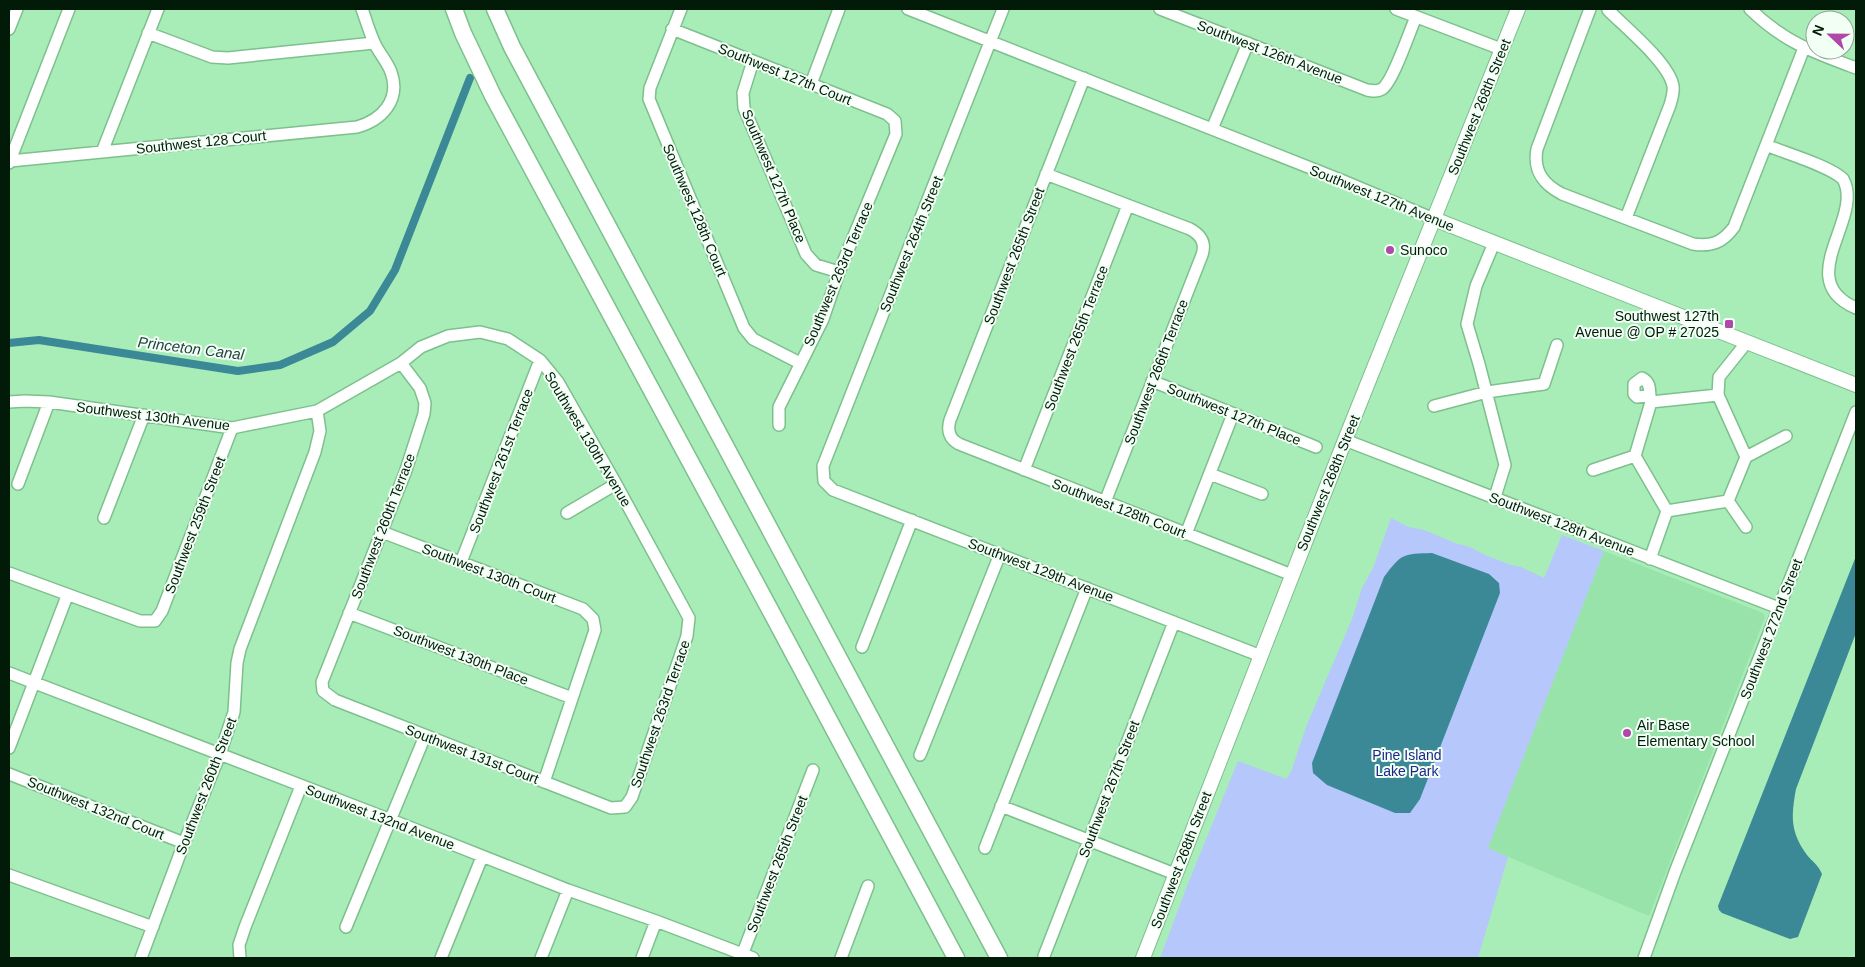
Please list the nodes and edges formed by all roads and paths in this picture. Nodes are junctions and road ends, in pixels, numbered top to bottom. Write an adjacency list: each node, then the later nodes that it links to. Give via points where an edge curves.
1 (17, 9): 18 (street)
2 (69, 9): 34 (street)
3 (158, 9): 20 (street)
4 (362, 9): 22 (street)
5 (454, 9): 130 (highway, via 493,96)
6 (495, 9): 131 (highway, via 512,47)
7 (681, 9): 19 (street)
8 (840, 9): 29 (street)
9 (908, 9): 21 (street, Southwest 127th Avenue)
10 (1003, 9): 21 (street, Southwest 264th Street)
11 (1160, 9): 23 (street, Southwest 126th Avenue)
12 (1396, 9): 17 (street)
13 (1518, 9): 25 (main road, Southwest 268th Street)
14 (1590, 9): 37 (street, via 1537,149 1536,165 1542,178 1554,190)
15 (1750, 9): 24 (street, via 1780,34)
16 (1608, 10): 37 (street, via 1664,66 1673,86 1670,105)
17 (1416, 17): 23 (street, Southwest 126th Avenue, via 1390,80 1382,90 1375,92); 25 (street)
18 (9, 29)
19 (672, 29): 26 (street, Southwest 127th Court); 46 (street, Southwest 128th Court, via 649,99 744,328 753,339)
20 (148, 33): 22 (street, via 212,56 228,58); 33 (street)
21 (991, 41): 28 (street, Southwest 127th Avenue); 69 (street, Southwest 264th Street, via 823,466)
22 (374, 43): 33 (street, Southwest 128 Court, via 391,73 393,88 387,108 373,122 357,127)
23 (1248, 44): 31 (street)
24 (1804, 48): 27 (street); 32 (street)
25 (1502, 49): 38 (main road, Southwest 268th Street)
26 (753, 61): 29 (street, Southwest 127th Court); 40 (street, Southwest 127th Place, via 743,93 744,108 806,254 816,265)
27 (1856, 68)
28 (1084, 78): 31 (street, Southwest 127th Avenue); 35 (street, Southwest 265th Street)
29 (811, 84): 30 (street, Southwest 127th Court, via 887,114)
30 (895, 121): 40 (street, Southwest 263rd Terrace, via 896,134)
31 (1212, 129): 38 (street, Southwest 127th Avenue)
32 (1766, 146): 37 (street, via 1734,227 1718,243 1693,244); 41 (street, via 1833,172 1850,188 1854,207 1831,274 1839,297)
33 (102, 152): 34 (street, Southwest 128 Court)
34 (9, 162)
35 (1046, 174): 36 (street); 60 (street, Southwest 265th Street, via 950,420)
36 (1128, 205): 47 (street, Southwest 266th Terrace, via 1190,229 1202,240 1202,255); 66 (street, Southwest 265th Terrace)
37 (1626, 218)
38 (1434, 219): 39 (main road, Southwest 127th Avenue); 62 (main road, Southwest 268th Street)
39 (1494, 243): 42 (main road, Southwest 127th Avenue); 49 (street, via 1476,286 1467,324)
40 (840, 272): 46 (street, Southwest 263rd Terrace)
41 (1856, 308)
42 (1746, 342): 48 (main road, Southwest 127th Avenue); 50 (street, via 1719,377)
43 (1557, 345): 49 (street, via 1544,384)
44 (540, 360): 45 (street, Southwest 130th Avenue, via 508,339 480,332 448,336 421,347); 71 (street, Southwest 130th Avenue, via 558,382); 85 (street, Southwest 261st Terrace)
45 (402, 363): 54 (street, Southwest 130th Avenue); 81 (street, Southwest 260th Terrace, via 420,388 425,402 424,414)
46 (800, 363): 58 (street, Southwest 263rd Terrace, via 779,407)
47 (1152, 382): 56 (street, Southwest 127th Place); 75 (street, Southwest 266th Terrace)
48 (1856, 385)
49 (1487, 392): 53 (street); 73 (street, via 1505,465)
50 (1718, 395): 64 (street, via 1650,399); 65 (street)
51 (9, 402): 52 (street, Southwest 130th Avenue)
52 (49, 402): 57 (street, Southwest 130th Avenue); 70 (street)
53 (1434, 406)
54 (317, 411): 59 (street, Southwest 130th Avenue); 102 (street, Southwest 260th Street, via 320,431 315,452 240,649 234,712)
55 (1856, 412): 90 (street, Southwest 272nd Street)
56 (1233, 414): 63 (street, Southwest 127th Place); 68 (street)
57 (144, 416): 59 (street, Southwest 130th Avenue); 78 (street)
58 (779, 425)
59 (232, 428): 89 (street, Southwest 259th Street, via 162,611 155,621 140,621)
60 (950, 436): 66 (street, Southwest 128th Court, via 959,444)
61 (1786, 436): 65 (street)
62 (1345, 440): 73 (street, Southwest 128th Avenue); 87 (main road, Southwest 268th Street)
63 (1316, 447)
64 (1635, 456): 67 (street); 76 (street)
65 (1746, 457): 74 (street)
66 (1024, 470): 75 (street, Southwest 128th Court)
67 (1593, 470)
68 (1210, 474): 72 (street); 82 (street)
69 (824, 480): 79 (street, Southwest 129th Avenue, via 833,490)
70 (18, 484)
71 (616, 484): 77 (street); 92 (street, Southwest 130th Avenue)
72 (1262, 494)
73 (1495, 497): 84 (street, Southwest 128th Avenue)
74 (1728, 501): 76 (street); 80 (street)
75 (1105, 502): 82 (street, Southwest 128th Court)
76 (1667, 511): 84 (street)
77 (567, 514)
78 (104, 518)
79 (912, 520): 83 (street, Southwest 129th Avenue); 94 (street)
80 (1746, 527)
81 (382, 532): 85 (street, Southwest 130th Court); 91 (street, Southwest 260th Terrace)
82 (1186, 534): 87 (street, Southwest 128th Court)
83 (1000, 554): 88 (street, Southwest 129th Avenue); 103 (street)
84 (1650, 559): 90 (street, Southwest 128th Avenue)
85 (461, 562): 99 (street, Southwest 130th Court, via 583,609 593,619 595,630)
86 (9, 573): 89 (street)
87 (1292, 575): 95 (main road, Southwest 268th Street)
88 (1086, 588): 93 (street, Southwest 129th Avenue); 108 (street)
89 (68, 596): 97 (street)
90 (1779, 608): 133 (street, Southwest 272nd Street)
91 (349, 613): 98 (street, Southwest 260th Terrace, via 322,682); 99 (street, Southwest 130th Place)
92 (689, 618): 109 (street, Southwest 263rd Terrace, via 687,636 632,797)
93 (1174, 622): 95 (street, Southwest 129th Avenue); 111 (street, Southwest 267th Street)
94 (862, 648)
95 (1261, 656): 115 (main road, Southwest 268th Street)
96 (9, 673): 97 (street, Southwest 132nd Avenue)
97 (33, 683): 101 (street); 102 (street, Southwest 132nd Avenue)
98 (323, 691): 100 (street, Southwest 131st Court, via 335,700)
99 (572, 698): 106 (street)
100 (425, 736): 106 (street, Southwest 131st Court); 110 (street)
101 (9, 748)
102 (220, 754): 107 (street, Southwest 132nd Avenue); 112 (street, Southwest 260th Street)
103 (920, 755)
104 (814, 770): 123 (street, Southwest 265th Street)
105 (9, 774): 112 (street, Southwest 132nd Court)
106 (544, 782): 109 (street, Southwest 131st Court, via 611,808)
107 (301, 786): 110 (street, Southwest 132nd Avenue); 125 (street, via 245,927 239,946)
108 (1001, 806): 111 (street); 113 (street)
109 (625, 807)
110 (391, 820): 114 (street, Southwest 132nd Avenue); 121 (street)
111 (1089, 841): 115 (street); 122 (street, Southwest 267th Street)
112 (184, 843): 120 (street, Southwest 260th Street)
113 (985, 848)
114 (482, 857): 118 (street, Southwest 132nd Avenue); 126 (street)
115 (1175, 874): 132 (main road, Southwest 268th Street)
116 (9, 875): 120 (street)
117 (868, 886): 129 (street)
118 (568, 890): 119 (street, Southwest 132nd Avenue); 127 (street)
119 (656, 921): 123 (street, Southwest 132nd Avenue); 128 (street)
120 (153, 927): 124 (street, Southwest 260th Street)
121 (346, 928)
122 (1044, 956)
123 (745, 957)
124 (141, 958)
125 (240, 958)
126 (441, 958)
127 (541, 958)
128 (642, 958)
129 (841, 958)
130 (956, 958)
131 (999, 958)
132 (1143, 958)
133 (1644, 958)

